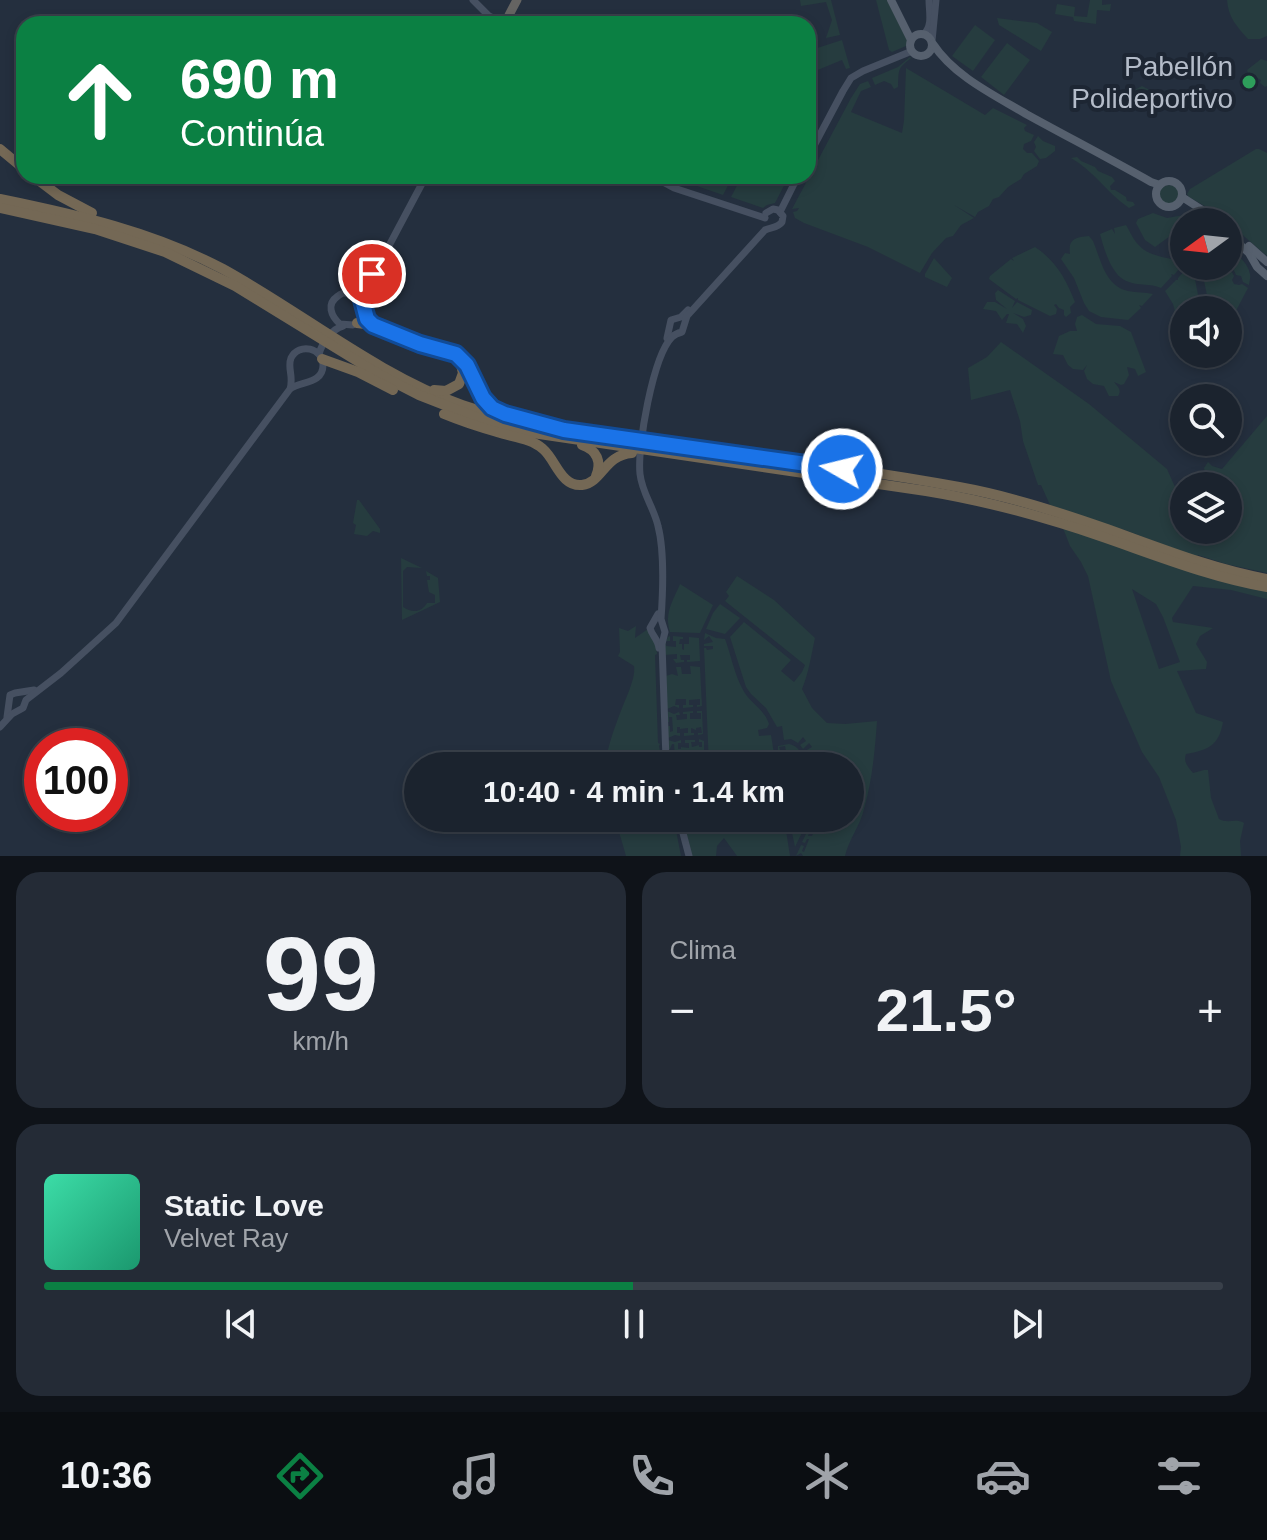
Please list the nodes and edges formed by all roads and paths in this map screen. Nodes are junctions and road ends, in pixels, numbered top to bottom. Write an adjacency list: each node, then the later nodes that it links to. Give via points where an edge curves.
1 (473, 0): 6 (main road)
2 (517, 0): 7 (highway)
3 (893, 0): 8 (main road)
4 (929, 0): 8 (main road, via 928,29)
5 (936, 0): 9 (main road)
6 (493, 16)
7 (503, 16)
8 (914, 41): 9 (main road); 9 (main road, via 919,56); 10 (main road, via 849,76); 11 (main road, via 851,78)
9 (931, 46): 19 (main road, via 973,89)
10 (816, 134)
11 (816, 142)
12 (0, 149): 13 (highway)
13 (16, 162)
14 (44, 184): 27 (highway, via 81,208)
15 (422, 184): 32 (main road)
16 (667, 184): 26 (main road)
17 (676, 184): 26 (main road)
18 (792, 184): 25 (main road)
19 (1158, 188): 21 (main road, via 1167,181 1175,183); 21 (main road, via 1163,206 1170,208)
20 (0, 199): 27 (highway)
21 (1181, 200): 23 (main road); 24 (main road)
22 (0, 208): 50 (highway, via 95,229 165,252 244,291 380,375)
23 (1193, 208)
24 (1196, 208)
25 (778, 210): 26 (main road, via 770,210); 26 (main road, via 782,222 777,226)
26 (767, 220): 36 (main road, via 765,230)
27 (157, 239): 47 (highway, via 240,279)
28 (1242, 242): 30 (main road)
29 (1242, 246): 31 (main road)
30 (1267, 262)
31 (1267, 274)
32 (365, 285): 33 (main road); 34 (main road)
33 (351, 293): 34 (main road); 35 (main road, via 334,300)
34 (363, 306): 37 (main road); 38 (highway)
35 (334, 319): 39 (main road); 40 (main road)
36 (681, 320): 41 (main road, via 671,320); 41 (main road, via 685,329)
37 (357, 323): 38 (highway); 39 (main road)
38 (373, 325): 44 (highway)
39 (343, 326): 40 (main road)
40 (332, 330): 42 (main road)
41 (673, 332): 56 (main road, via 650,378 636,468 658,536)
42 (322, 344): 43 (main road); 45 (main road)
43 (311, 349): 45 (main road); 46 (main road, via 292,356)
44 (437, 349): 47 (highway, via 462,364 459,384 440,391); 51 (highway, via 462,359 492,408)
45 (321, 361): 48 (main road, via 316,379); 53 (highway, via 452,417 535,443 573,484)
46 (292, 374): 48 (main road); 49 (main road)
47 (406, 379): 51 (highway, via 486,413)
48 (303, 382): 49 (main road)
49 (290, 389): 58 (main road, via 116,623 61,673)
50 (453, 410): 52 (highway, via 519,431); 53 (highway, via 519,433 589,447 598,459)
51 (564, 430): 52 (highway)
52 (639, 448): 53 (highway, via 617,456); 54 (highway, via 895,477 992,494); 55 (highway, via 991,503 1209,574)
53 (594, 479)
54 (1267, 579)
55 (1267, 587)
56 (658, 623): 57 (main road, via 665,632); 57 (main road, via 650,628)
57 (660, 637): 62 (main road)
58 (23, 696): 59 (main road, via 10,695); 60 (main road, via 23,708)
59 (10, 706): 60 (main road); 61 (main road)
60 (18, 710): 61 (main road)
61 (1, 726)
62 (664, 752)
63 (681, 832): 64 (main road)
64 (687, 856)

